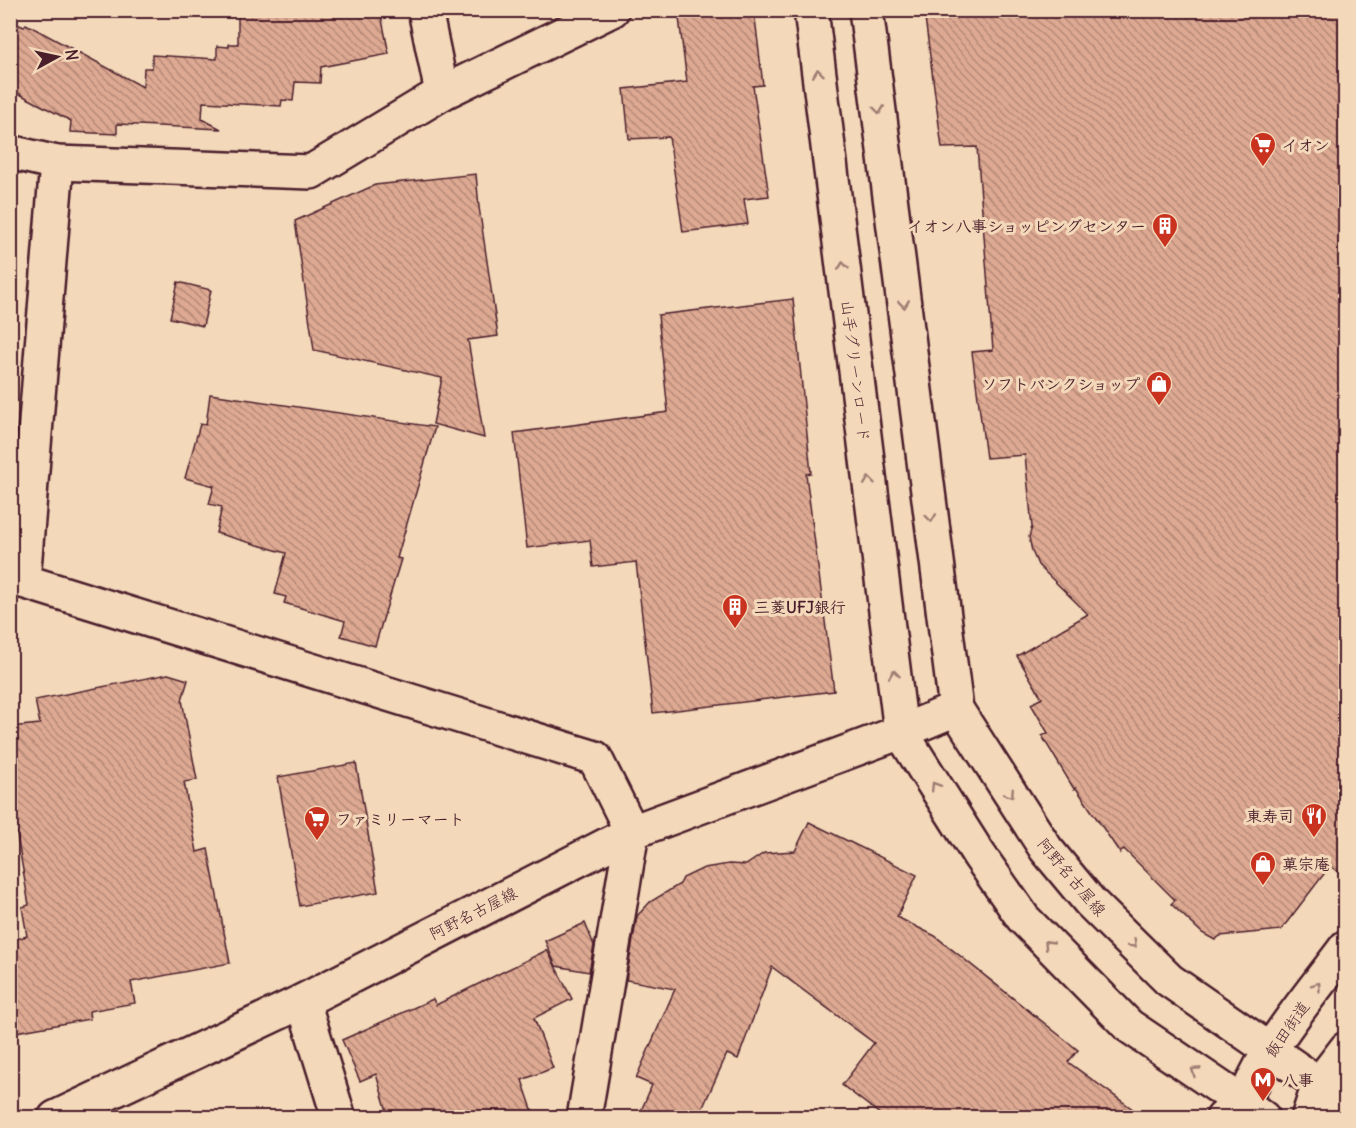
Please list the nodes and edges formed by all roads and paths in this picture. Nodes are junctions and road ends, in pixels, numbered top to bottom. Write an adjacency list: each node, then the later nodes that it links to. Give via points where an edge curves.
1 (425, 10): 5 (main road)
2 (612, 10): 5 (main road)
3 (811, 10): 10 (main road, 山手グリーンロード, one-way to 3)
4 (866, 10): 9 (main road, one-way to 9)
5 (442, 93): 7 (main road, via 311,172)
6 (10, 152): 7 (main road)
7 (57, 163): 8 (main road)
8 (17, 579): 11 (main road, via 595,758)
9 (956, 709): 10 (main road, 阿野名古屋線); 15 (main road, 阿野名古屋線, one-way to 15, via 1046,849 1090,902 1169,980)
10 (901, 732): 11 (main road, 阿野名古屋線); 18 (main road, one-way to 10, via 1129,1026 1023,918)
11 (632, 832): 13 (main road, 阿野名古屋線); 21 (main road)
12 (1346, 947): 15 (main road, 飯田街道, one-way to 12)
13 (303, 1001): 19 (main road, 阿野名古屋線); 20 (main road)
14 (1346, 1049): 16 (main road)
15 (1270, 1050): 16 (main road, 阿野名古屋線); 18 (main road, 飯田街道)
16 (1319, 1084): 17 (main road, 阿野名古屋線); 22 (main road)
17 (1346, 1103)
18 (1242, 1114)
19 (55, 1118)
20 (339, 1118)
21 (584, 1118)
22 (1308, 1118)

